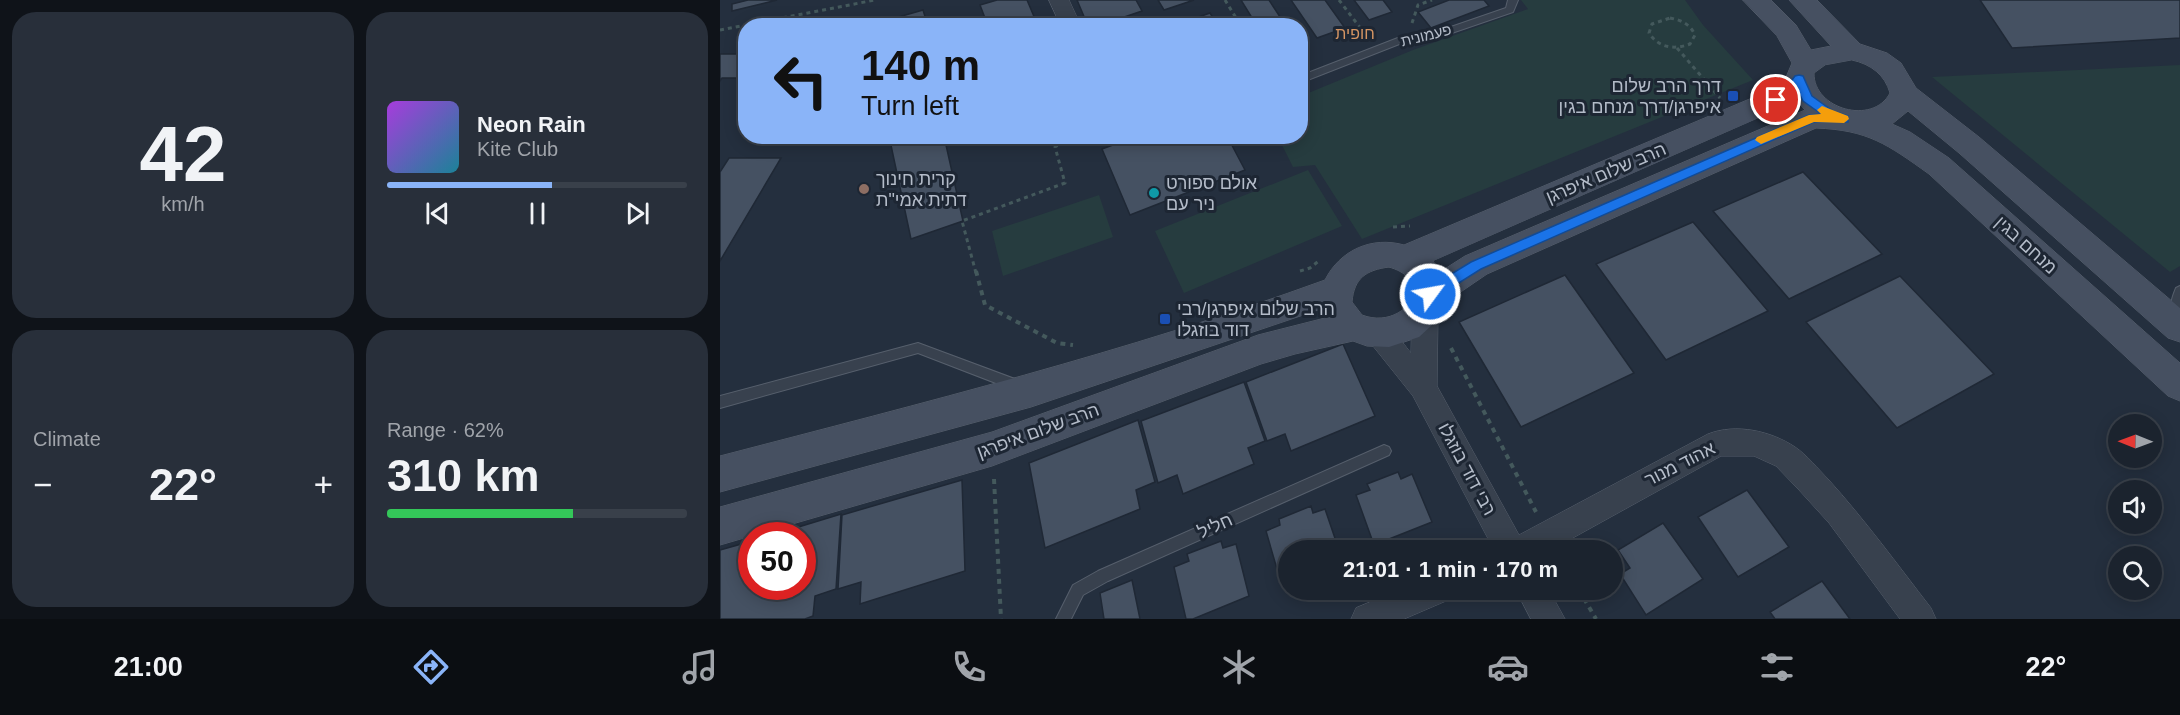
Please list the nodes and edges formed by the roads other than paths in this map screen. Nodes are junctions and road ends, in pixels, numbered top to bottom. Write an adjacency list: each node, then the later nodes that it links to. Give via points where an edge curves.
1 (1059, 0): 5 (street)
2 (1513, 0): 8 (lane, פעמונית, via 1510,10 1424,38 1406,38)
3 (1756, 0): 7 (main road, via 1787,31)
4 (1802, 0): 6 (main road)
5 (1067, 18)
6 (1852, 51): 7 (main road, via 1830,52); 9 (main road, via 1888,66 1897,74)
7 (1802, 71): 10 (main road, via 1801,88 1812,102 1829,114); 11 (main road, הרב שלום איפרגן, via 1788,94 1750,112)
8 (1308, 77)
9 (1904, 93): 10 (main road, via 1897,108 1888,115 1876,120); 15 (main road, מנחם בגין)
10 (1852, 120): 14 (main road, הרב שלום איפרגן, via 1813,118 1476,265); 17 (main road, מנחם בגין, via 1900,139 1939,166)
11 (1407, 258): 12 (main road, via 1385,254 1364,257 1346,270); 14 (main road, via 1429,282)
12 (1335, 290): 16 (main road, via 1338,309); 19 (main road)
13 (2180, 291): 15 (lane, via 2175,316)
14 (1427, 302): 16 (main road, via 1413,324 1402,329); 18 (street, רבי דוד בוזגלו)
15 (2180, 326)
16 (1365, 330): 18 (street, רבי דוד בוזגלו); 23 (main road, הרב שלום איפרגן, via 1295,339 1258,350 992,449)
17 (2180, 385)
18 (1424, 387): 24 (street, רבי דוד בוזגלו)
19 (1031, 391): 20 (lane, via 918,348); 22 (main road)
20 (720, 402)
21 (1384, 452): 28 (lane, חליל, via 1103,576 1078,590)
22 (720, 474)
23 (720, 526)
24 (1505, 540)
25 (1541, 540): 31 (street, אהוד מנור, via 1718,443 1756,443 1786,457 1816,488)
26 (1412, 600): 29 (street)
27 (1538, 600): 30 (street)
28 (1063, 619)
29 (1367, 619)
30 (1548, 619)
31 (1920, 619)

